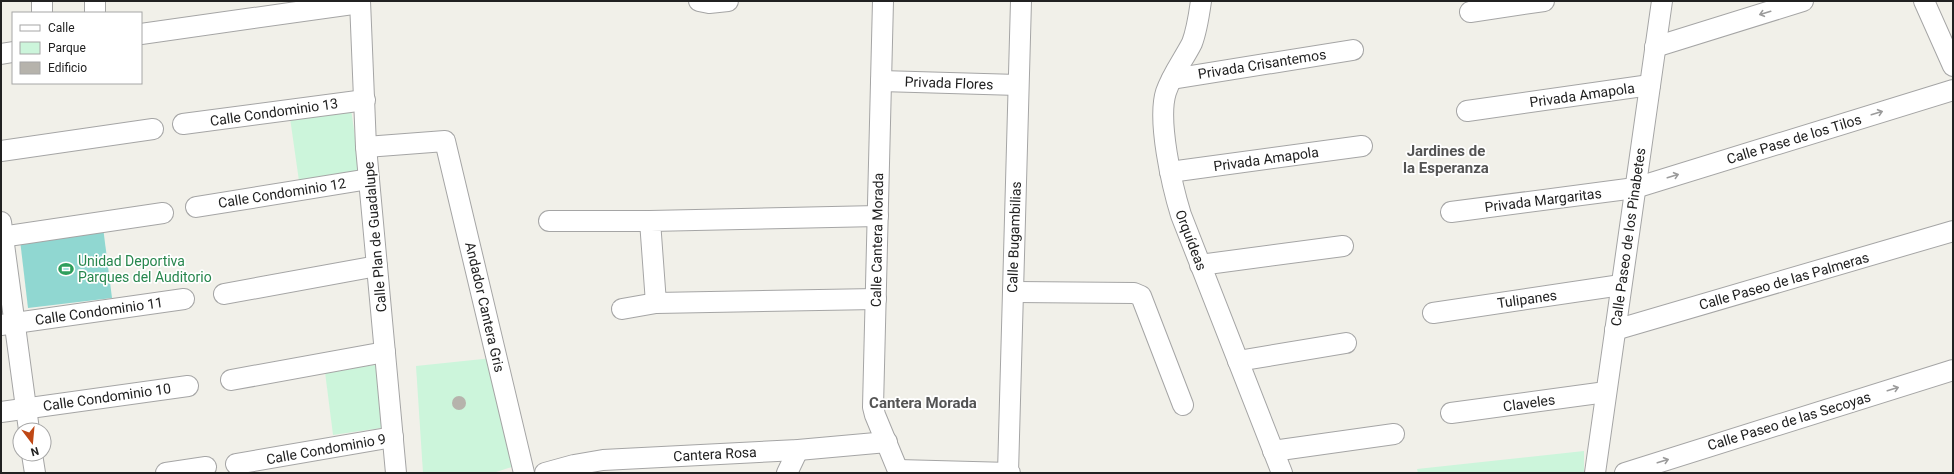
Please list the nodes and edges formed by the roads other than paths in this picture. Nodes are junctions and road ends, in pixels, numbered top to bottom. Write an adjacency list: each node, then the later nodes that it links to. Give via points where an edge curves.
1 (42, 1): 13 (street)
2 (95, 1): 14 (street)
3 (699, 1): 4 (street)
4 (728, 1)
5 (883, 1): 23 (street, Calle Cantera Morada)
6 (1021, 1): 24 (street, Calle Bugambilias)
7 (1202, 1): 22 (street, Orquídeas, via 1192,42)
8 (1544, 1): 15 (street)
9 (1662, 1): 17 (street, Calle Paseo de los Pinabetes)
10 (1803, 1): 17 (street, one-way to 17)
11 (1924, 1): 21 (street)
12 (360, 2): 16 (street); 27 (street, Calle Plan de Guadalupe)
13 (42, 12)
14 (95, 12)
15 (1470, 12)
16 (142, 34)
17 (1655, 47): 25 (street, Calle Paseo de los Pinabetes)
18 (1353, 50): 22 (street, Privada Crisantemos)
19 (12, 52): 20 (street)
20 (1, 54)
21 (1953, 66)
22 (1172, 79): 34 (street, Orquídeas, via 1164,99 1163,120)
23 (881, 81): 24 (street, Privada Flores); 40 (street, Calle Cantera Morada)
24 (1018, 85): 49 (street, Calle Bugambilias)
25 (1650, 85): 28 (street, Privada Amapola); 36 (street, Calle Paseo de los Pinabetes)
26 (1953, 90): 36 (street, Calle Pase de los Tilos, one-way to 26)
27 (365, 100): 29 (street, Calle Condominio 13); 32 (street, Calle Plan de Guadalupe)
28 (1467, 111)
29 (183, 124)
30 (154, 129): 33 (street)
31 (1362, 146): 34 (street, Privada Amapola)
32 (366, 147): 35 (street, Calle Plan de Guadalupe); 82 (street, Andador Cantera Gris, via 445,141)
33 (1, 151)
34 (1170, 172): 46 (street, Orquídeas, via 1180,215)
35 (369, 179): 37 (street, Calle Condominio 12); 47 (street, Calle Plan de Guadalupe)
36 (1635, 188): 38 (street, Privada Margaritas); 48 (street, Calle Paseo de los Pinabetes)
37 (196, 207)
38 (1451, 212)
39 (163, 214): 44 (street)
40 (878, 216): 42 (street); 52 (street, Calle Cantera Morada)
41 (549, 221): 42 (street)
42 (650, 221): 53 (street)
43 (1953, 231): 57 (street, Calle Paseo de las Palmeras)
44 (2, 232): 56 (street)
45 (1344, 246): 46 (street)
46 (1200, 265): 60 (street, Orquídeas)
47 (377, 266): 50 (street); 59 (street, Calle Plan de Guadalupe)
48 (1622, 285): 55 (street, Tulipanes); 57 (street, Calle Paseo de los Pinabetes)
49 (1012, 292): 65 (street, via 1134,293 1141,296); 85 (street, Calle Bugambilias)
50 (224, 294)
51 (184, 298): 56 (street, Calle Condominio 11)
52 (876, 298): 53 (street); 72 (street, Calle Cantera Morada, via 873,407)
53 (656, 303): 54 (street)
54 (622, 308)
55 (1433, 313)
56 (8, 324): 66 (street)
57 (1615, 330): 64 (street, Calle Paseo de los Pinabetes)
58 (1346, 343): 60 (street)
59 (385, 352): 62 (street); 71 (street, Calle Plan de Guadalupe)
60 (1238, 361): 74 (street, Orquídeas)
61 (1953, 370): 88 (street, Calle Paseo de las Secoyas, one-way to 61)
62 (231, 380)
63 (188, 386): 66 (street, Calle Condominio 10)
64 (1606, 392): 68 (street, Claveles); 87 (street, Calle Paseo de los Pinabetes)
65 (1183, 405)
66 (26, 408): 67 (street, Calle Condominio 10); 69 (street)
67 (1, 412)
68 (1451, 413)
69 (28, 422)
70 (1394, 434): 74 (street)
71 (393, 437): 76 (street, Calle Condominio 9); 81 (street, Calle Plan de Guadalupe)
72 (887, 442): 73 (street, Cantera Rosa); 78 (street, Calle Cantera Morada)
73 (798, 450): 83 (street, Cantera Rosa, via 603,460); 84 (street)
74 (1273, 451): 86 (street, Orquídeas)
75 (33, 462): 79 (street)
76 (236, 464)
77 (206, 467): 80 (street)
78 (898, 471): 85 (street)
79 (35, 473)
80 (166, 473)
81 (396, 473)
82 (524, 473)
83 (545, 473)
84 (787, 473)
85 (1009, 473)
86 (1282, 473)
87 (1595, 473)
88 (1625, 473)

